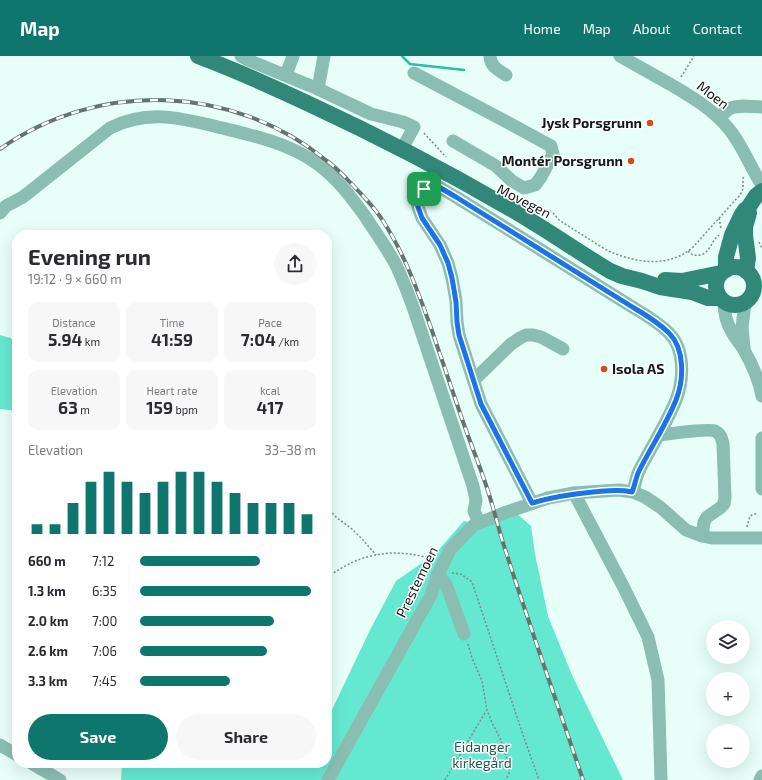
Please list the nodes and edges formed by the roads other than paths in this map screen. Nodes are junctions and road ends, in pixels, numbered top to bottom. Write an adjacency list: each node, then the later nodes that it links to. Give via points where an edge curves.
1 (198, 56): 14 (main road, Movegen, via 290,95)
2 (241, 56): 8 (street)
3 (292, 56): 8 (street)
4 (324, 56): 10 (street)
5 (490, 56): 9 (street, via 493,66)
6 (620, 56): 12 (street, Moen, via 700,103)
7 (414, 73): 13 (street, via 551,146 553,154 535,185 524,188 496,166)
8 (286, 75): 10 (street)
9 (506, 75)
10 (318, 89): 14 (street, via 370,114 414,127)
11 (762, 107): 12 (street, via 733,108)
12 (719, 118): 15 (street, Moen, via 740,145)
13 (453, 142)
14 (402, 149): 21 (main road, Movegen, via 509,208 610,271)
15 (762, 185)
16 (762, 191): 17 (main road)
17 (748, 208): 19 (main road, via 742,214 732,235); 20 (main road, via 745,235)
18 (0, 213): 34 (street, via 110,128 137,119 160,117 198,122 268,140 306,157 325,170 354,201 395,264 413,307 473,486 476,500 474,511)
19 (724, 272): 20 (main road, via 736,267); 21 (main road, Movegen, via 682,280); 22 (main road, via 716,283 717,294)
20 (753, 274): 23 (main road)
21 (642, 281): 22 (main road, Movegen)
22 (722, 300): 23 (main road, via 734,306); 25 (street, via 727,321)
23 (752, 300): 25 (street, via 742,327)
24 (563, 349): 26 (street, via 541,337 526,335 511,344)
25 (744, 350): 27 (street, via 757,377)
26 (474, 380): 28 (street, via 459,335 456,302 448,263 418,207 419,192 430,187 439,187 456,197 634,308 670,334 680,351 680,385); 33 (street, via 481,404)
27 (762, 396)
28 (659, 435): 31 (street, via 638,473); 35 (street, via 706,430 715,431 721,436 724,504 707,517)
29 (762, 438): 30 (street)
30 (762, 489)
31 (632, 492): 32 (street, Prestemoen, via 619,490); 35 (street, Prestemoen, via 660,507 686,530)
32 (574, 493): 33 (street, Prestemoen); 45 (street, via 648,637 658,680)
33 (532, 503): 34 (street, Prestemoen)
34 (479, 522): 37 (street, Prestemoen, via 450,550)
35 (702, 536): 36 (street, Prestemoen)
36 (762, 538)
37 (438, 574): 38 (street, via 446,584); 44 (street, Prestemoen, via 431,595)
38 (464, 634)
39 (0, 745): 40 (street)
40 (12, 752)
41 (40, 768): 43 (street)
42 (762, 776): 46 (street)
43 (60, 780)
44 (328, 780)
45 (661, 780)
46 (760, 780)

